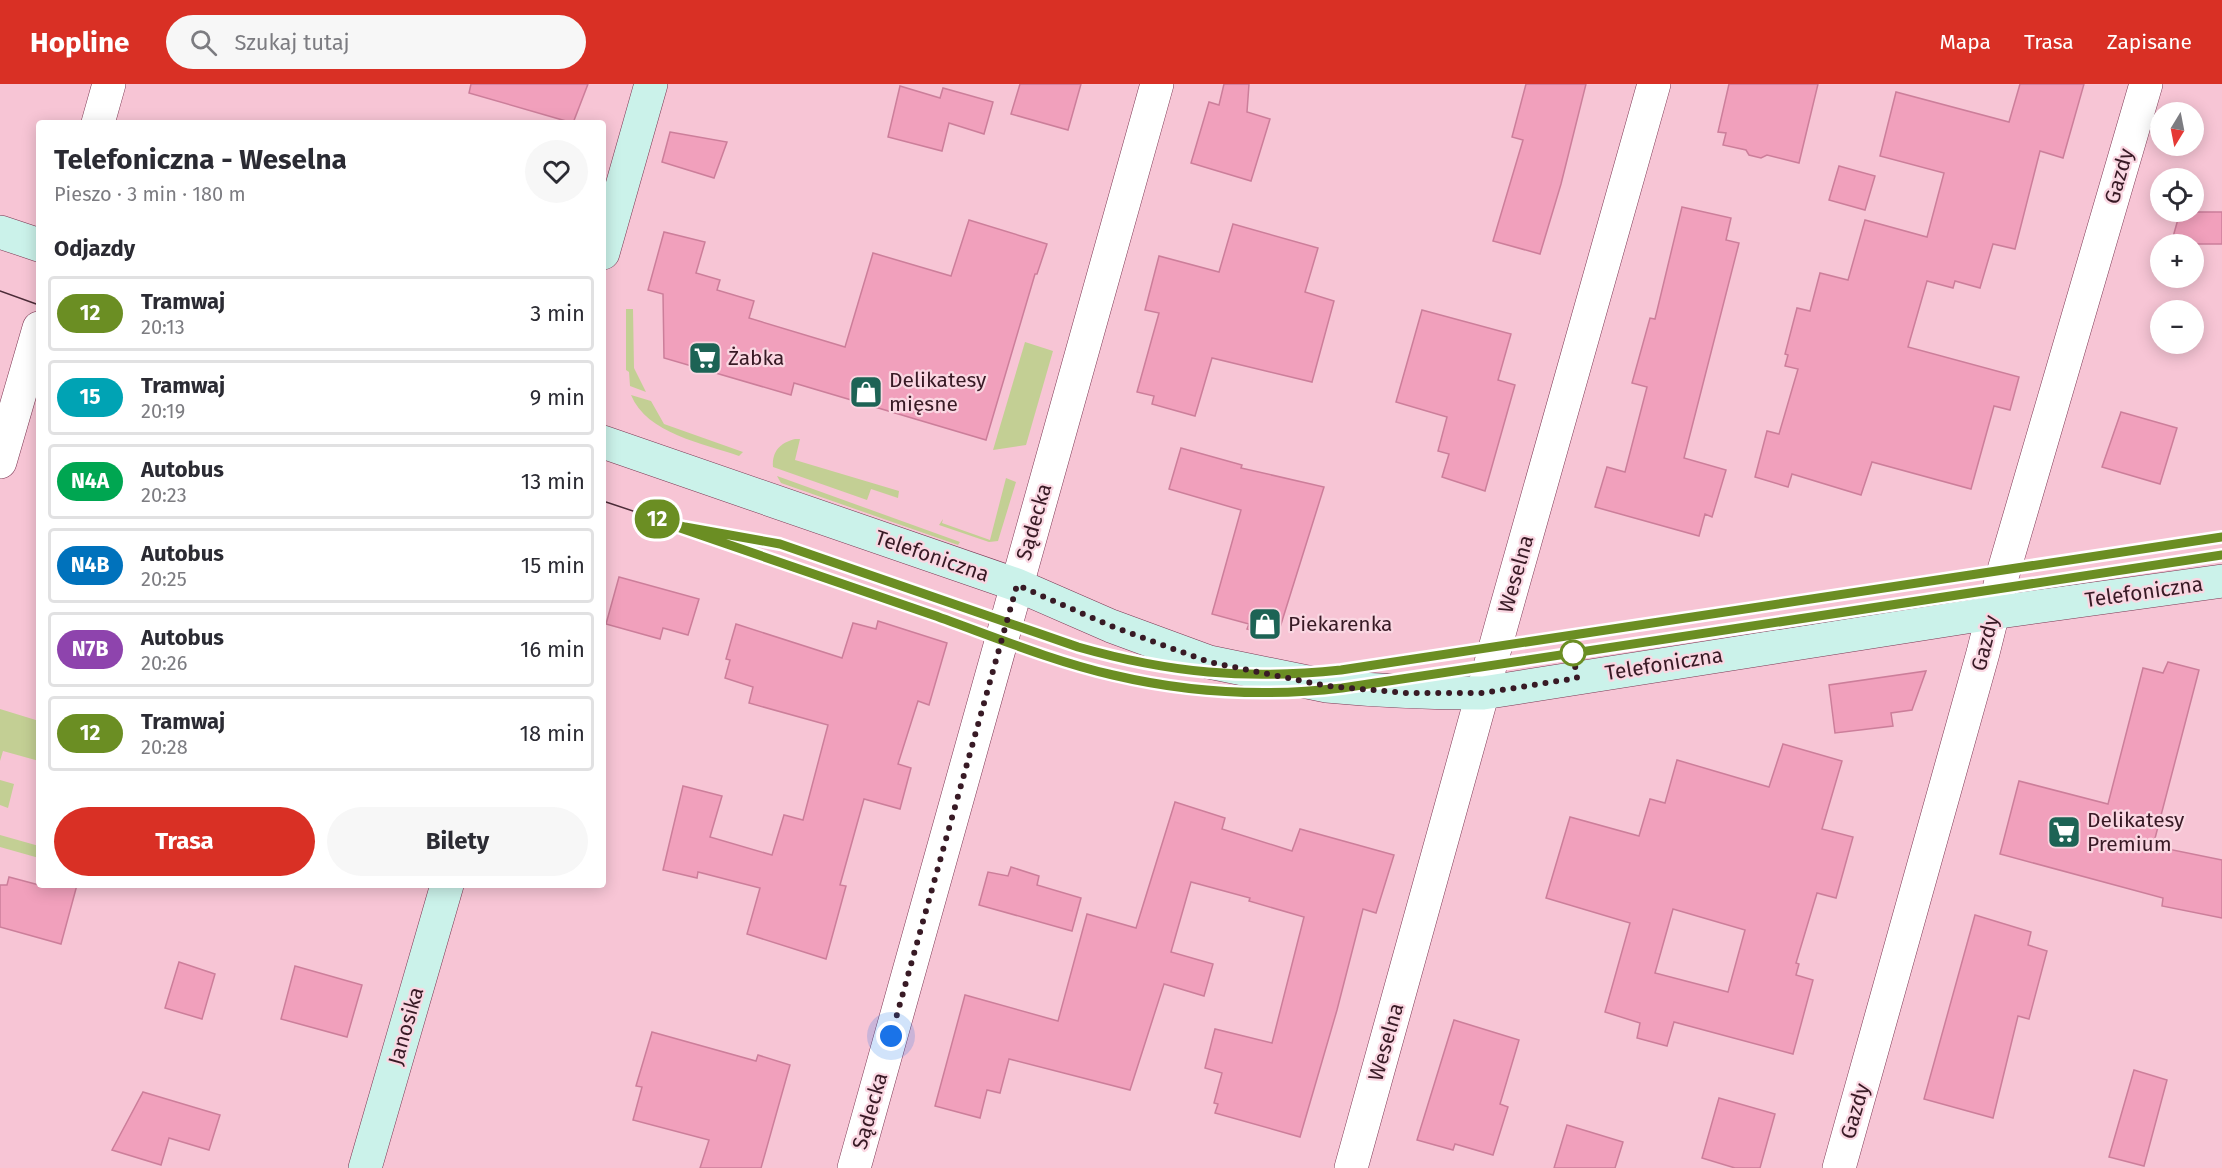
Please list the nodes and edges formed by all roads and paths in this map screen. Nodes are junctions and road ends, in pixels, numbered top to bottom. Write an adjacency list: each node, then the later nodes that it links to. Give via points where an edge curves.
1 (109, 84): 6 (street)
2 (651, 84): 8 (street)
3 (1157, 84): 14 (street, Sądecka)
4 (1654, 84): 16 (street, Weselna)
5 (2146, 84): 15 (street, Gazdy)
6 (99, 120)
7 (0, 232): 9 (street)
8 (606, 242)
9 (36, 244)
10 (36, 338): 12 (street)
11 (606, 443): 14 (street, Telefoniczna)
12 (0, 462)
13 (2222, 581): 15 (street, Telefoniczna)
14 (1017, 585): 16 (street, Telefoniczna, via 1111,626 1209,662 1327,686 1407,693); 19 (street, Sądecka)
15 (1992, 613): 16 (street, Telefoniczna); 21 (street, Gazdy)
16 (1483, 693): 20 (street, Weselna)
17 (446, 888): 18 (street, Janosika)
18 (365, 1168)
19 (854, 1168)
20 (1351, 1168)
21 (1839, 1168)

